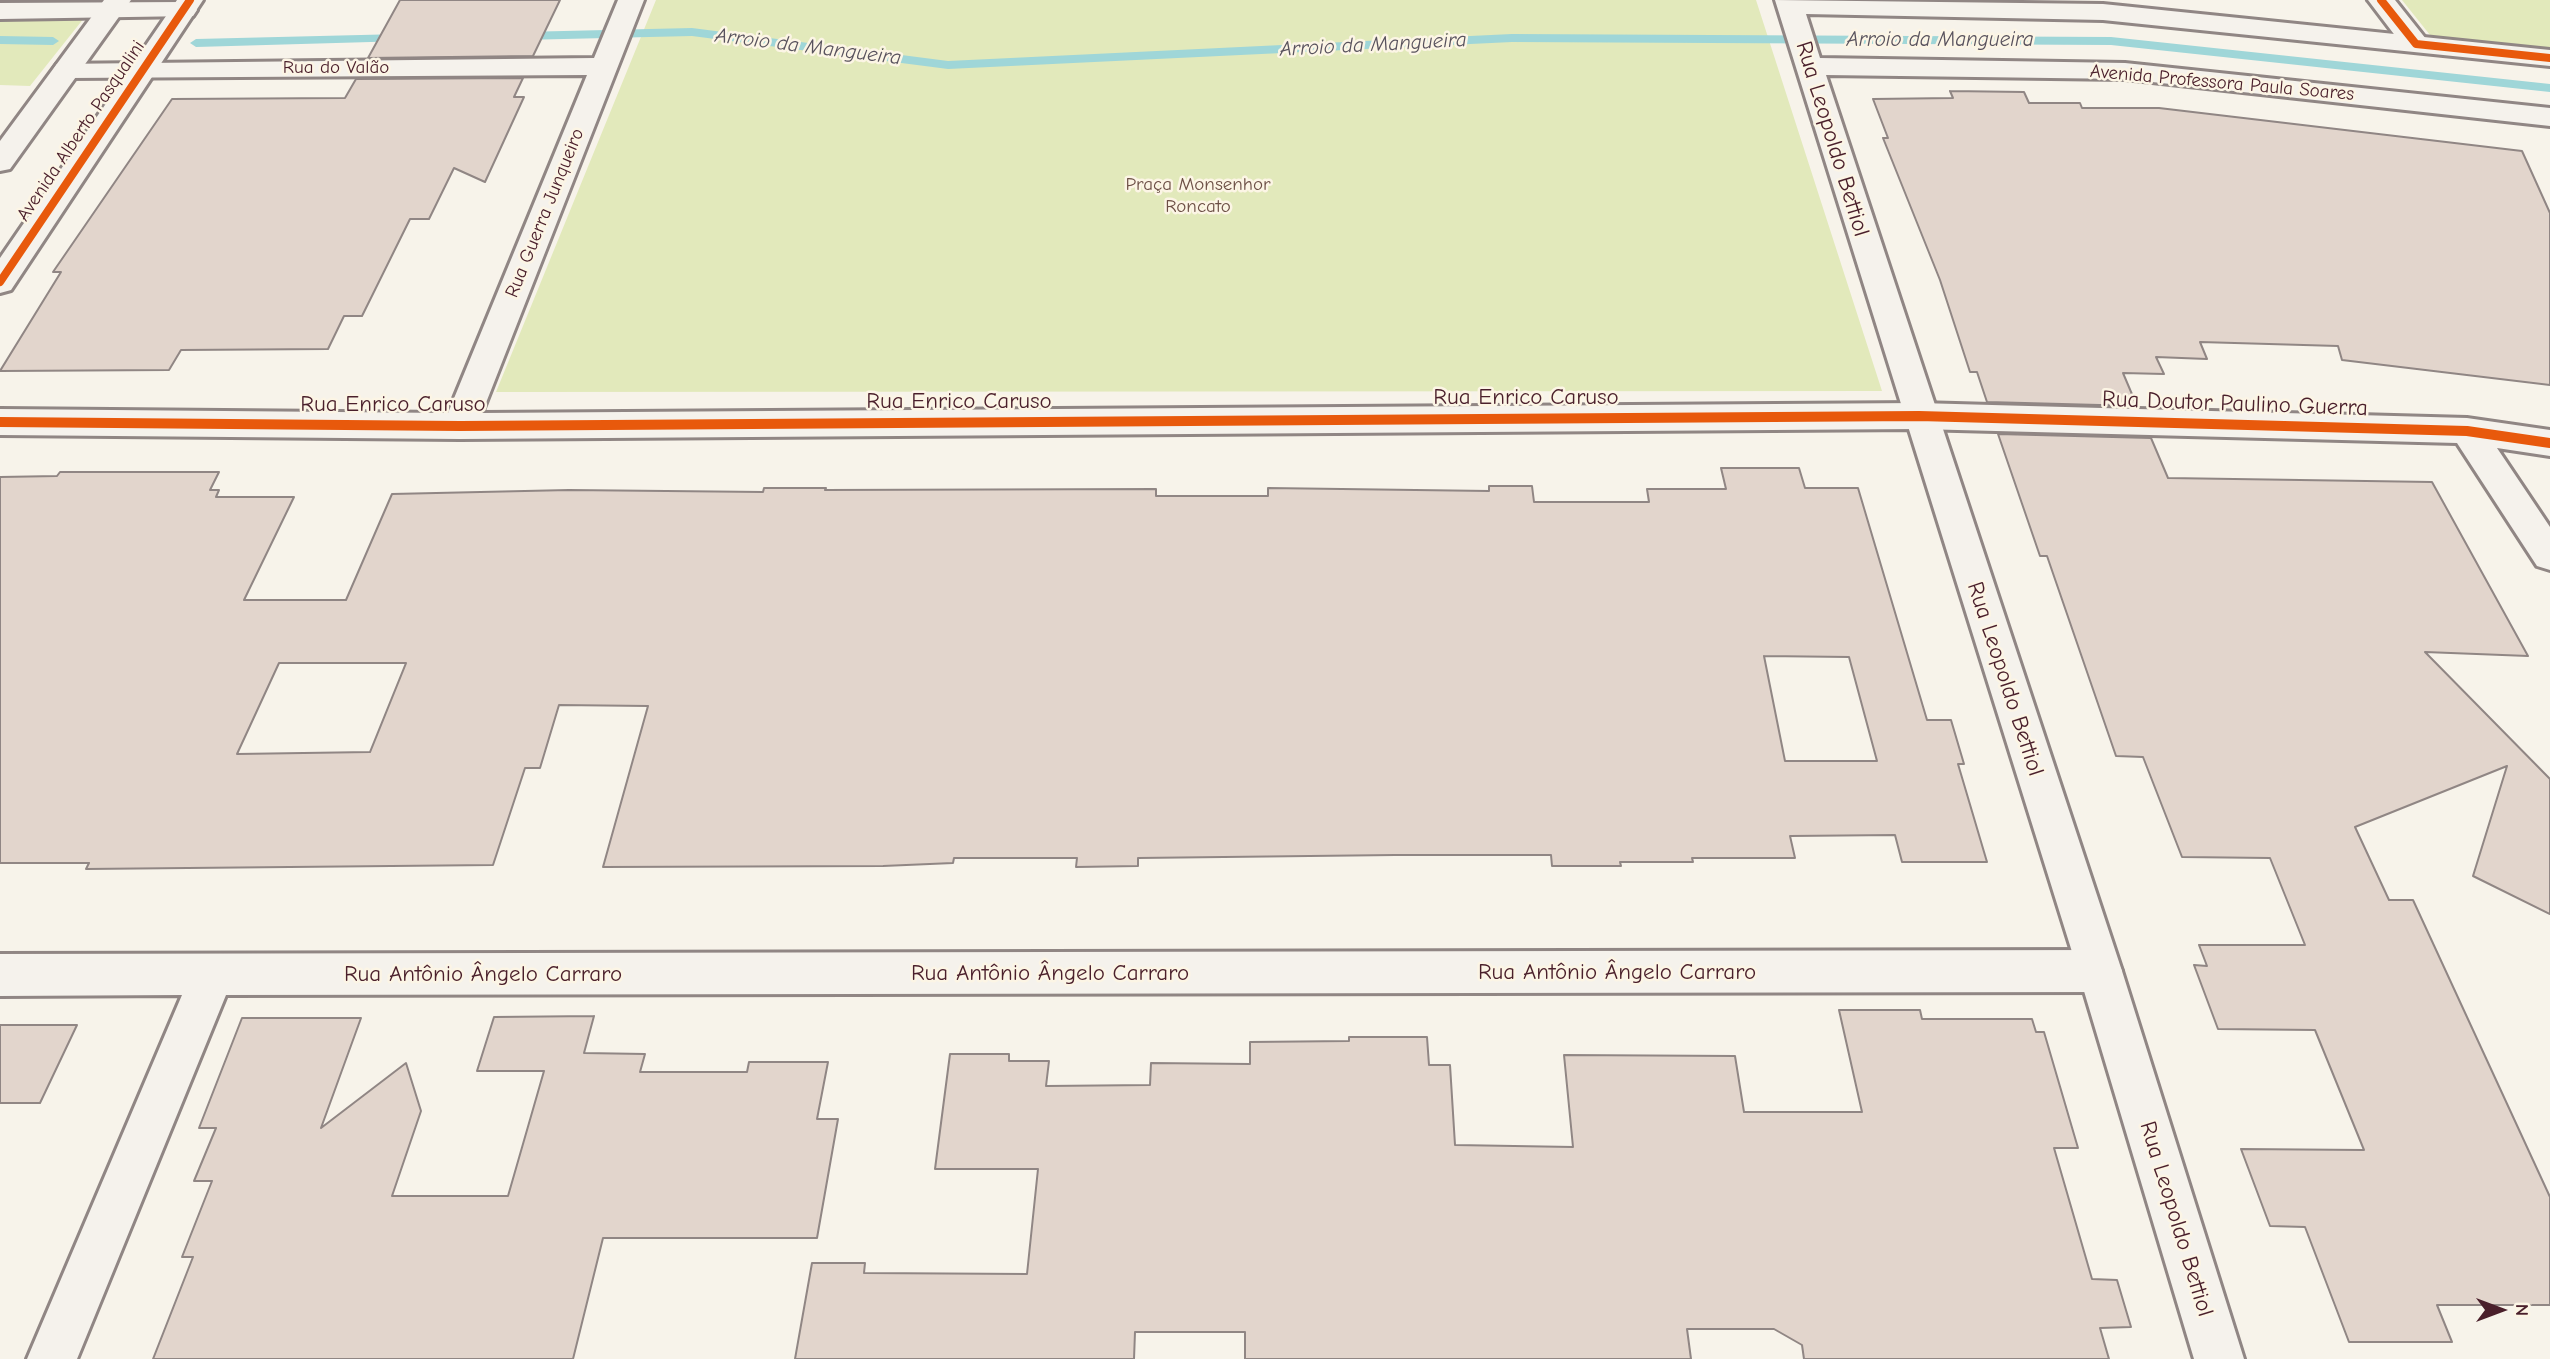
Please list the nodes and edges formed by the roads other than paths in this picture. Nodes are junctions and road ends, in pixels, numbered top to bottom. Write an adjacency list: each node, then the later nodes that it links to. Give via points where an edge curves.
1 (631, 0): 10 (street, Rua Guerra Junqueiro)
2 (2381, 0): 8 (street)
3 (114, 5): 4 (street); 5 (street); 12 (street, Avenida Alberto Pasqualini)
4 (187, 5): 11 (street, Avenida Alberto Pasqualini)
5 (0, 10)
6 (1797, 29): 7 (street, Avenida Professora Paula Soares); 7 (street, Avenida Professora Paula Soares); 16 (street, Rua Leopoldo Bettiol)
7 (2050, 40): 8 (street, Avenida Professora Paula Soares, via 2103,12); 13 (street, Avenida Professora Paula Soares, via 2125,71)
8 (2416, 44): 9 (street, Avenida Professora Paula Soares)
9 (2550, 58)
10 (604, 66): 11 (street, Rua do Valão); 18 (street, Rua Guerra Junqueiro)
11 (145, 69): 12 (street, Rua do Valão); 15 (street, Avenida Alberto Pasqualini)
12 (67, 70): 14 (street, Avenida Alberto Pasqualini)
13 (2550, 117)
14 (0, 162)
15 (0, 282)
16 (1919, 416): 18 (street, Rua Enrico Caruso); 19 (street, Rua Doutor Paulino Guerra); 22 (street, Rua Leopoldo Bettiol)
17 (0, 422): 18 (street, Rua Enrico Caruso)
18 (460, 426)
19 (2467, 431): 20 (street, Rua Doutor Paulino Guerra); 21 (street)
20 (2550, 443)
21 (2550, 556)
22 (2100, 971): 24 (street, Rua Antônio Ângelo Carraro); 26 (street, Rua Leopoldo Bettiol)
23 (0, 975): 24 (street, Rua Antônio Ângelo Carraro)
24 (212, 975): 25 (street)
25 (52, 1359)
26 (2220, 1359)

